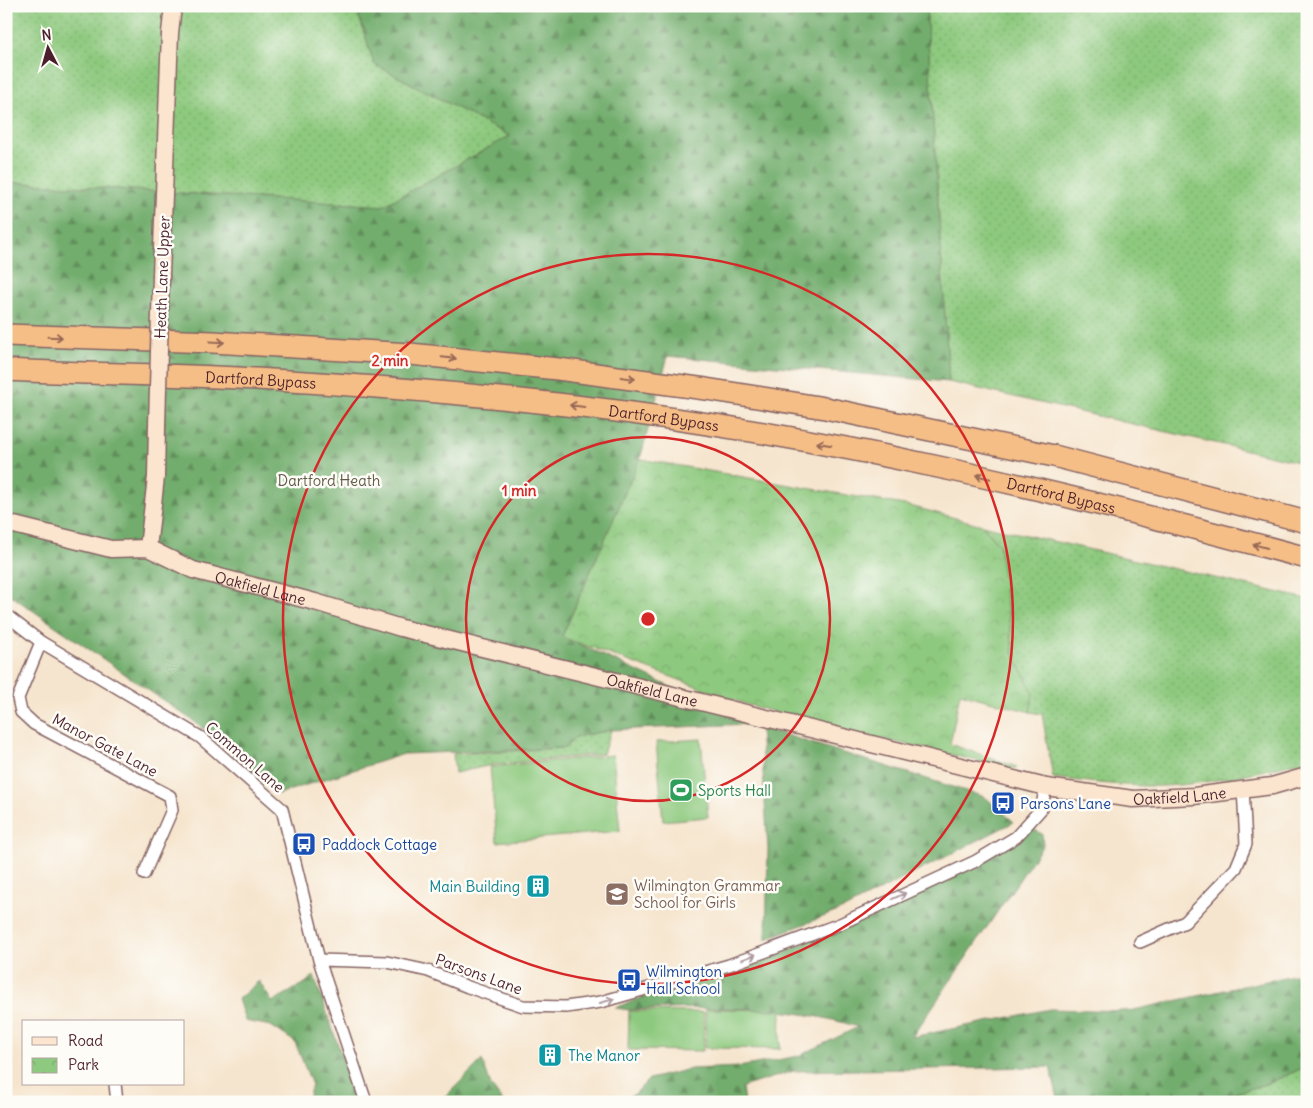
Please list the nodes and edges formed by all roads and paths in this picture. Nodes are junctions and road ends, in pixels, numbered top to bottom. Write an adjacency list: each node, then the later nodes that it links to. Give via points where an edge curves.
1 (173, 6): 6 (street, Heath Lane Upper, bridge, via 156,476)
2 (6, 335): 4 (highway, one-way to 4, via 213,342 400,354 558,369 706,388 844,412 1054,456)
3 (6, 370): 7 (highway, Dartford Bypass, one-way to 3, via 1167,520 956,471 829,444 690,422 456,393 238,378)
4 (1307, 522)
5 (6, 523): 6 (street, Oakfield Lane, via 111,549)
6 (148, 548): 11 (street, Oakfield Lane, via 193,570 401,628)
7 (1307, 558)
8 (6, 615): 9 (street, Common Lane)
9 (41, 642): 13 (street, Manor Gate Lane, via 18,698 21,712 34,724 170,796 172,810); 15 (street, Common Lane, via 200,737 282,809)
10 (1307, 776): 12 (street, Oakfield Lane, via 1272,786)
11 (1046, 787): 12 (street, Oakfield Lane, via 1133,799 1194,796); 15 (street, Parsons Lane, one-way to 11, via 386,962 428,971 523,1006 566,1007 601,1002 729,965 840,924 976,861 1016,837 1041,809)
12 (1243, 788): 14 (street, via 1246,844 1238,866 1185,922)
13 (144, 874)
14 (1140, 942)
15 (319, 960): 18 (street, Common Lane)
16 (115, 1086): 17 (street)
17 (117, 1102)
18 (366, 1102)

